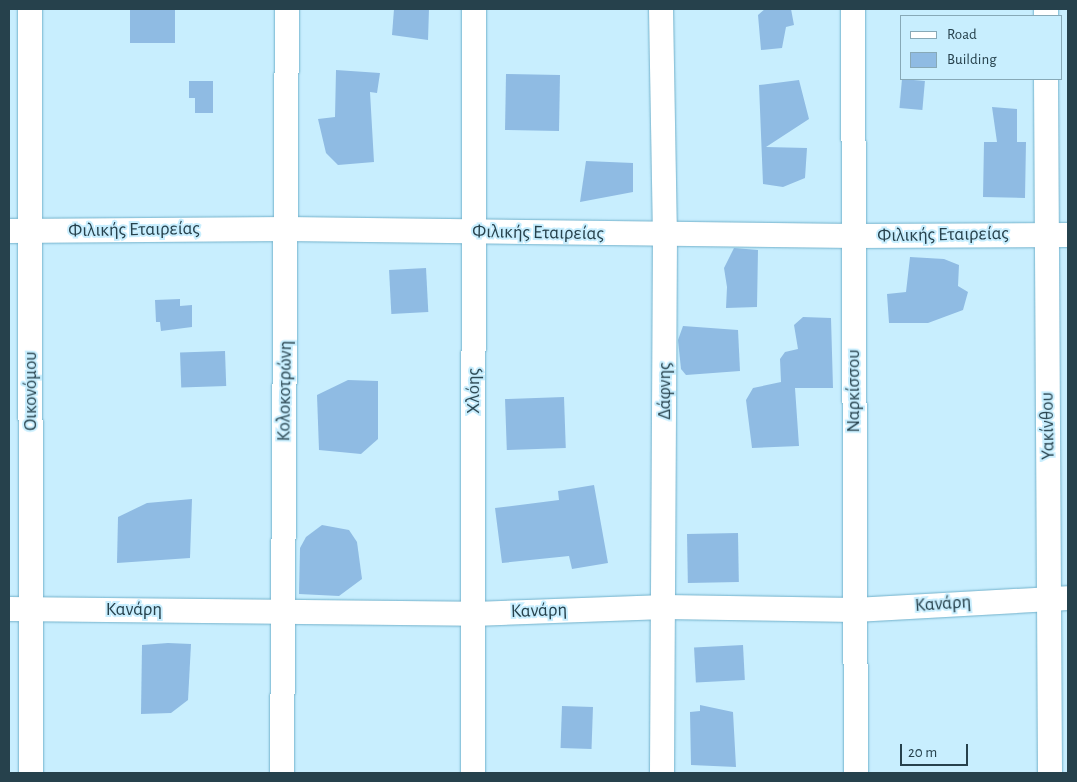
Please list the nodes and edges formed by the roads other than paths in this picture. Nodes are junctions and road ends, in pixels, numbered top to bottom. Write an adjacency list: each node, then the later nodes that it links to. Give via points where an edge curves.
1 (30, 9): 8 (street, Οικονόμου)
2 (287, 9): 7 (street, Κολοκοτρώνη)
3 (474, 9): 9 (street, Χλόης)
4 (661, 9): 10 (street, Δάφνης)
5 (852, 9): 12 (street, Ναρκίσσου)
6 (1046, 80): 11 (street, Υακίνθου)
7 (287, 229): 8 (street, Φιλικής Εταιρείας); 9 (street, Φιλικής Εταιρείας); 17 (street, Κολοκοτρώνη)
8 (20, 231): 15 (street, Οικονόμου)
9 (474, 233): 10 (street, Φιλικής Εταιρείας); 18 (street, Χλόης)
10 (665, 234): 12 (street, Φιλικής Εταιρείας); 14 (street, Δάφνης)
11 (1057, 235): 12 (street, Φιλικής Εταιρείας); 13 (street, Υακίνθου)
12 (854, 236): 16 (street, Ναρκίσσου)
13 (1059, 598): 16 (street, Κανάρη); 24 (street, Υακίνθου)
14 (665, 607): 16 (street, Κανάρη); 18 (street, Κανάρη); 22 (street, Δάφνης)
15 (20, 609): 17 (street, Κανάρη); 19 (street, Οικονόμου)
16 (855, 610): 23 (street, Ναρκίσσου)
17 (282, 611): 18 (street, Κανάρη); 20 (street, Κολοκοτρώνη)
18 (473, 614): 21 (street, Χλόης)
19 (31, 773)
20 (282, 773)
21 (473, 773)
22 (662, 773)
23 (856, 773)
24 (1050, 773)

